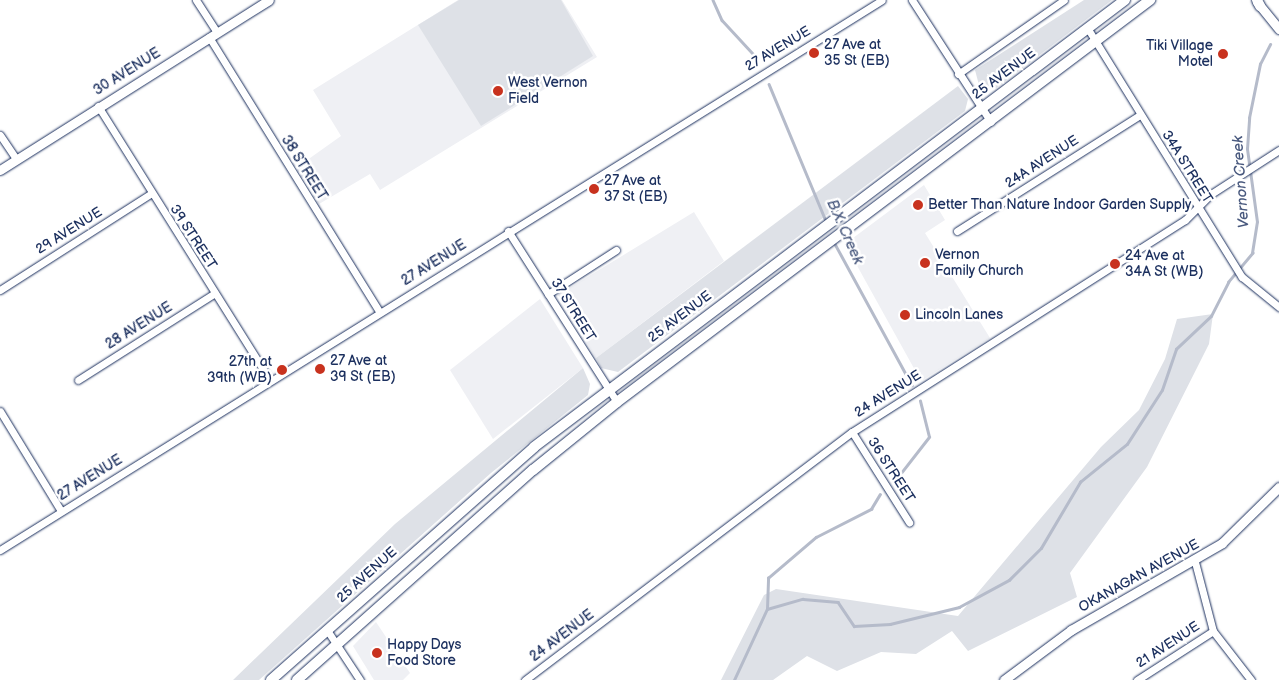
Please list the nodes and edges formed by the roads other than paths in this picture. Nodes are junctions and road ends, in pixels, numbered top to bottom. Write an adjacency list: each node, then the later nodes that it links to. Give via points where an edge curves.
1 (196, 0): 11 (street, 38 STREET)
2 (269, 0): 11 (street, 30 AVENUE)
3 (882, 0): 24 (street, 27 AVENUE)
4 (912, 0): 13 (street)
5 (1064, 0): 13 (street)
6 (1125, 0): 10 (main road, 25 AVENUE)
7 (1150, 0): 12 (main road)
8 (1258, 2): 9 (street)
9 (1278, 28)
10 (1088, 29): 12 (street, 34A STREET); 15 (main road, 25 AVENUE)
11 (213, 34): 14 (street, 30 AVENUE); 31 (street, 38 STREET)
12 (1096, 42): 16 (street, 34A STREET); 17 (main road)
13 (958, 74): 15 (street)
14 (98, 106): 20 (street, 30 AVENUE); 22 (street, 39 STREET)
15 (983, 108): 17 (street); 34 (main road, 25 AVENUE)
16 (1140, 115): 23 (street, 34A STREET); 25 (street, 24A AVENUE)
17 (991, 122): 35 (main road)
18 (0, 135): 20 (street)
19 (1279, 150): 23 (street, 24 AVENUE, via 1211,194)
20 (16, 159): 21 (street, 30 AVENUE)
21 (0, 170)
22 (150, 194): 27 (street, 29 AVENUE); 28 (street, 39 STREET)
23 (1198, 208): 30 (street, 34A STREET, via 1242,277); 37 (street, 24 AVENUE)
24 (508, 231): 29 (street, 37 STREET); 31 (street, 27 AVENUE)
25 (957, 231)
26 (616, 250): 29 (street)
27 (0, 290)
28 (215, 293): 32 (street, 39 STREET); 33 (street, 28 AVENUE)
29 (548, 294): 34 (street, 37 STREET)
30 (1279, 307)
31 (379, 311): 32 (street, 27 AVENUE)
32 (269, 379): 39 (street, 27 AVENUE)
33 (78, 380)
34 (608, 389): 35 (street, 37 STREET); 43 (main road, 25 AVENUE, via 522,457)
35 (617, 402): 45 (main road, via 533,470)
36 (0, 411): 39 (street)
37 (852, 432): 40 (street, 36 STREET); 49 (street, 24 AVENUE)
38 (1279, 487): 42 (street, OKANAGAN AVENUE, via 1222,543)
39 (61, 511): 41 (street, 27 AVENUE)
40 (909, 522)
41 (0, 550)
42 (1195, 562): 44 (street); 50 (street, OKANAGAN AVENUE, via 1071,630)
43 (327, 630): 45 (street); 46 (main road, 25 AVENUE)
44 (1213, 631): 51 (street, 21 AVENUE); 52 (street)
45 (336, 644): 47 (main road); 48 (street)
46 (271, 680)
47 (296, 680)
48 (360, 680)
49 (525, 680)
50 (1004, 680)
51 (1137, 680)
52 (1251, 680)

